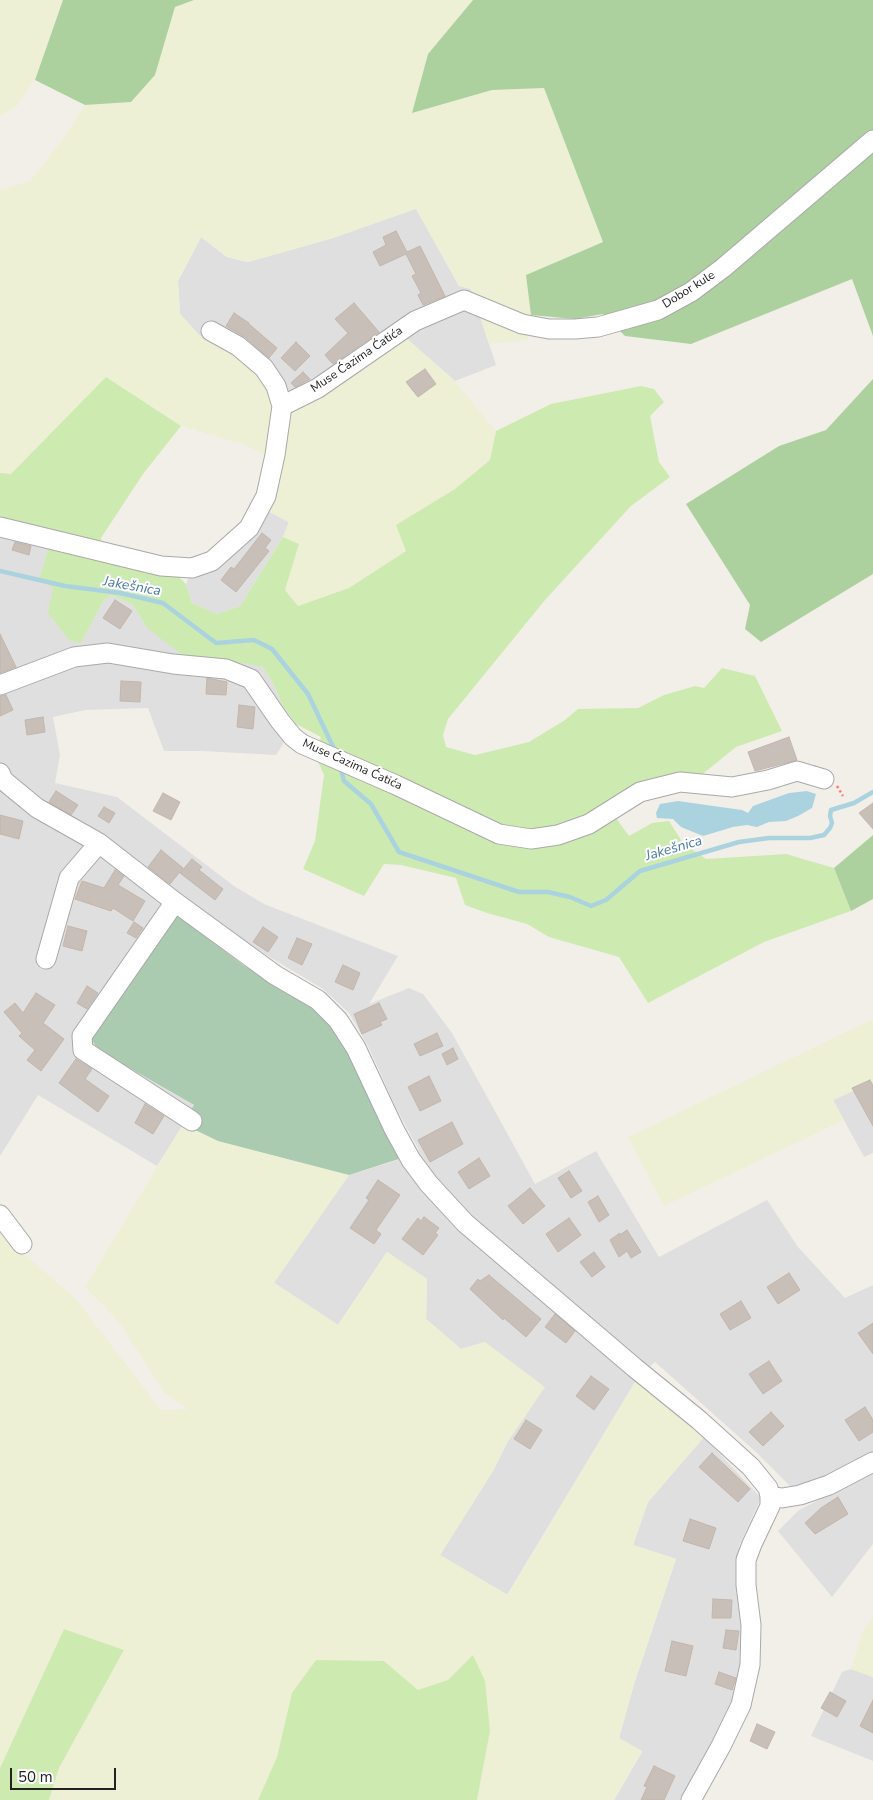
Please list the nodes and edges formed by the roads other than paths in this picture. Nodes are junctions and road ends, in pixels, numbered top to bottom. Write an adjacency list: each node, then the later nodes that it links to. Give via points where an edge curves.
1 (873, 140): 2 (street, Dobor kule, via 723,268 691,292 658,310 598,327 549,329 522,324)
2 (464, 300): 4 (street, Muse Ćazima Ćatića, via 415,320 318,388)
3 (211, 331): 4 (street, via 238,346 264,368 276,386)
4 (282, 406): 5 (street, via 276,455 266,496 249,528 212,561 192,568 161,566)
5 (0, 527)
6 (0, 685): 7 (street, Muse Ćazima Ćatića, via 74,657 108,652 173,664 226,669 251,679 280,721 302,744 499,834 531,838 558,836 589,824 640,792 680,782 732,787 797,771)
7 (824, 779)
8 (1, 780): 9 (street, via 37,808)
9 (99, 843): 10 (street); 11 (street, via 69,878)
10 (175, 902): 12 (street, via 82,1036 83,1050); 16 (street, via 275,975 318,1000 338,1020 356,1048 411,1160 465,1223 699,1420 751,1467 768,1488)
11 (46, 959)
12 (192, 1121)
13 (0, 1215): 14 (street)
14 (22, 1244)
15 (873, 1462): 16 (street, via 800,1496)
16 (770, 1496): 17 (street, via 770,1506 746,1560 751,1625 750,1666 742,1705)
17 (691, 1800)

